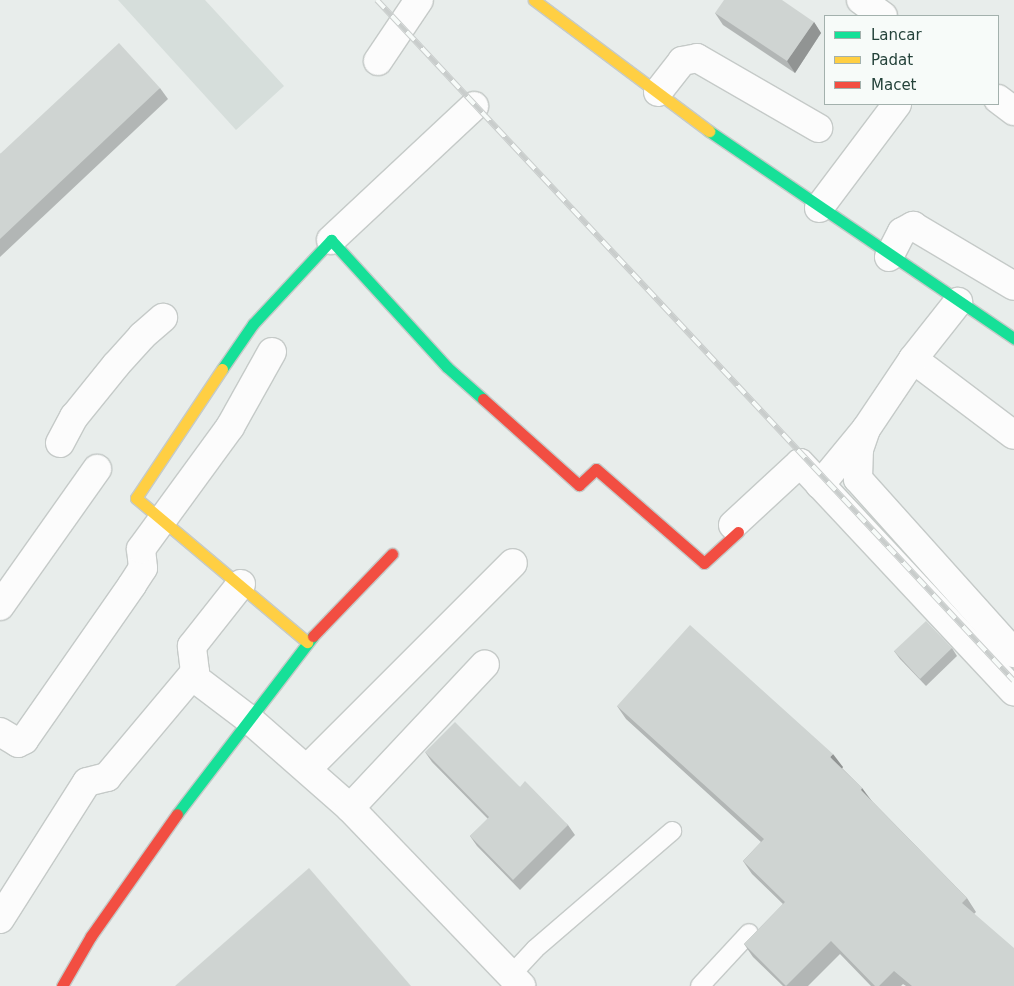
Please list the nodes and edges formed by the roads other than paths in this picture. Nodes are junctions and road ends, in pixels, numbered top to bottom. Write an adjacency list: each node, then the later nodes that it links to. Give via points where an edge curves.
1 (419, 0): 5 (street)
2 (534, 0): 6 (street)
3 (861, 0): 4 (street)
4 (882, 15)
5 (378, 61)
6 (658, 92): 11 (street, via 682,60 697,58); 12 (street)
7 (999, 100): 10 (street)
8 (896, 105): 12 (street)
9 (474, 106): 13 (street)
10 (1014, 111)
11 (818, 128)
12 (818, 208): 14 (street)
13 (332, 240): 26 (street, via 248,330 136,498); 27 (street, via 447,367 579,485 596,469 704,563)
14 (889, 256): 15 (street, via 902,232 913,226); 16 (street)
15 (1014, 286)
16 (958, 302): 18 (street); 20 (street)
17 (163, 318): 23 (street, via 116,365 74,418)
18 (1014, 338)
19 (272, 352): 26 (street, via 230,427)
20 (913, 359): 21 (street); 22 (street)
21 (866, 429): 25 (street); 32 (street, via 859,449 858,479)
22 (1014, 434)
23 (60, 443)
24 (97, 469): 31 (street)
25 (820, 485): 27 (street, via 800,463); 36 (street)
26 (161, 519): 30 (street); 38 (street, via 141,549 143,568 24,740 18,743)
27 (736, 528)
28 (392, 554): 33 (street)
29 (513, 563): 39 (street)
30 (241, 584): 33 (street); 35 (street, via 192,646 195,672)
31 (0, 606)
32 (1010, 639)
33 (307, 642): 37 (street)
34 (485, 664): 40 (street)
35 (192, 676): 37 (street); 42 (street, via 107,777 87,782)
36 (1014, 692)
37 (250, 720): 39 (street); 45 (street, via 143,859)
38 (0, 732)
39 (307, 769): 40 (street)
40 (350, 808): 44 (street)
41 (672, 830): 44 (lane, via 535,949)
42 (0, 919)
43 (749, 932): 46 (lane)
44 (516, 980)
45 (62, 986)
46 (700, 986)

